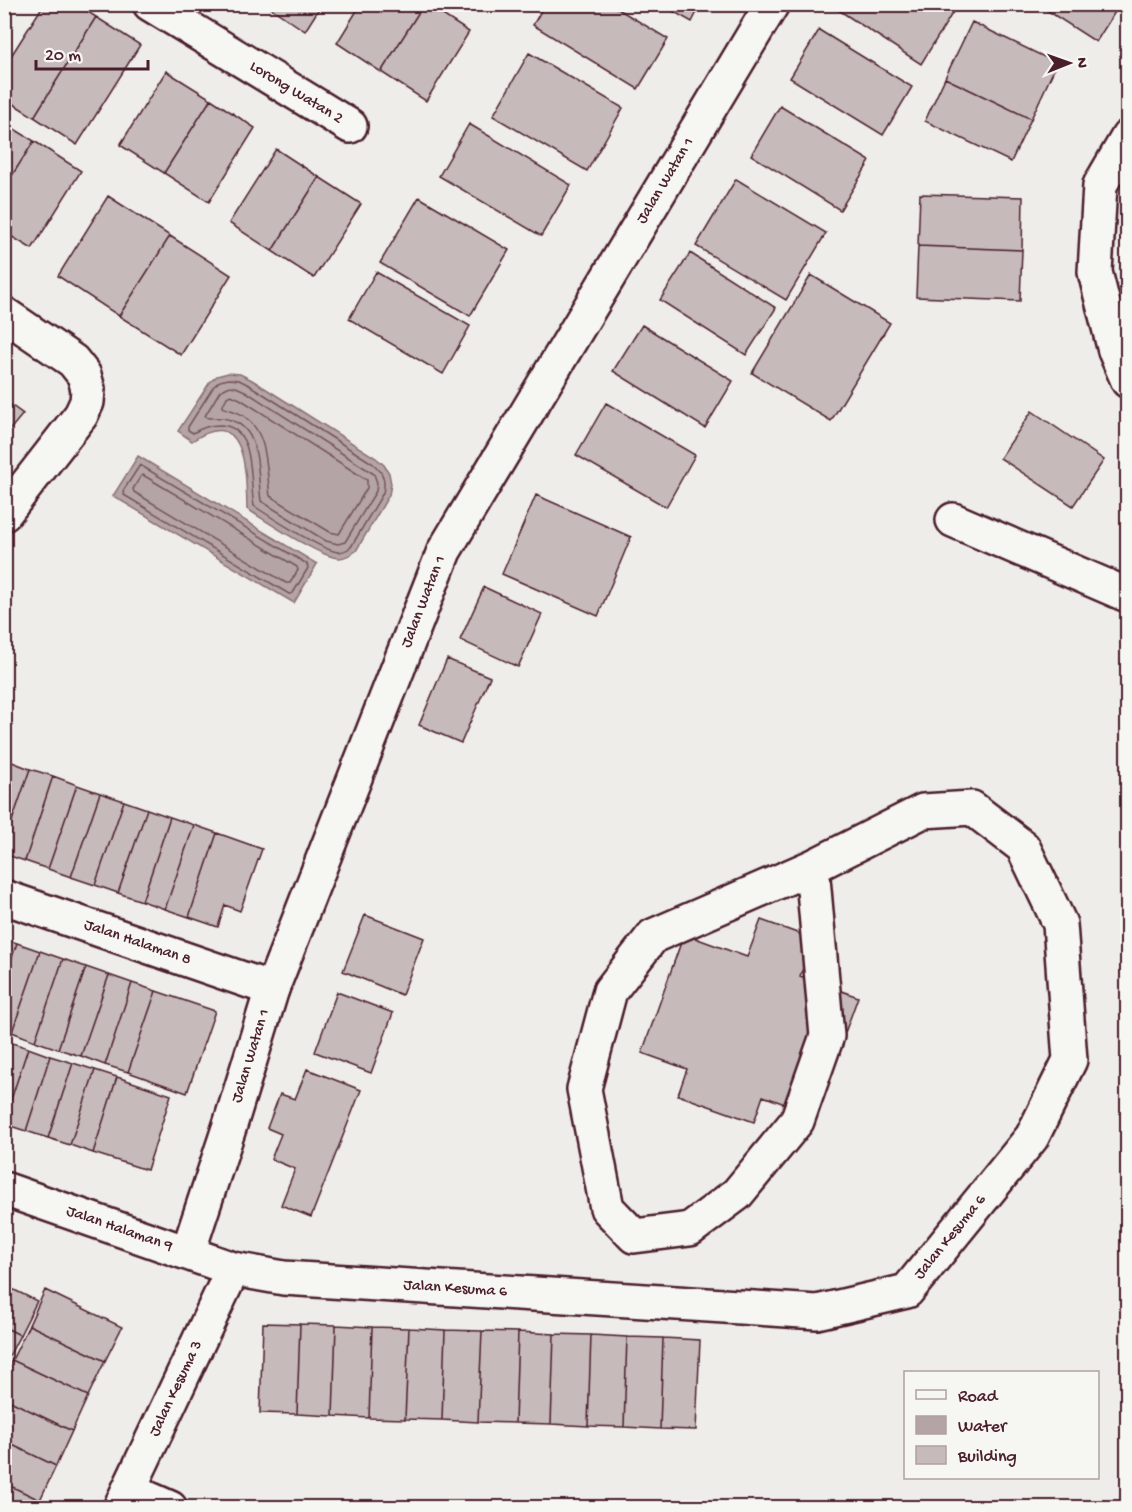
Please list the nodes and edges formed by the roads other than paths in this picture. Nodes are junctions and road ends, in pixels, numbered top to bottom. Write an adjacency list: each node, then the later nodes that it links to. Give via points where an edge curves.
1 (150, 4): 3 (street, Lorong Watan 2)
2 (772, 4): 13 (street, Jalan Watan 1, via 444,551)
3 (350, 126)
4 (1128, 137): 6 (street, via 1100,186 1095,261 1095,272)
5 (4, 314): 8 (street, via 73,362 84,375 88,389 81,415)
6 (1121, 352): 7 (street)
7 (1128, 381)
8 (4, 514)
9 (953, 520): 10 (street)
10 (1128, 594)
11 (812, 867): 11 (street, Jalan Kesuma 6, via 827,1036 797,1121 737,1194 690,1229 634,1236 608,1208 584,1089 610,991 653,936); 16 (street, Jalan Kesuma 6, via 923,811 972,808 1023,847 1060,924 1070,1060 1032,1137 907,1291 817,1312 284,1278)
12 (4, 897): 13 (street, Jalan Halaman 8)
13 (272, 989): 15 (street, Jalan Watan 1)
14 (4, 1189): 15 (street, Jalan Halaman 9)
15 (188, 1252): 16 (street, Jalan Halaman 9)
16 (233, 1269): 17 (street, Jalan Kesuma 3)
17 (125, 1499): 18 (street)
18 (170, 1508)

